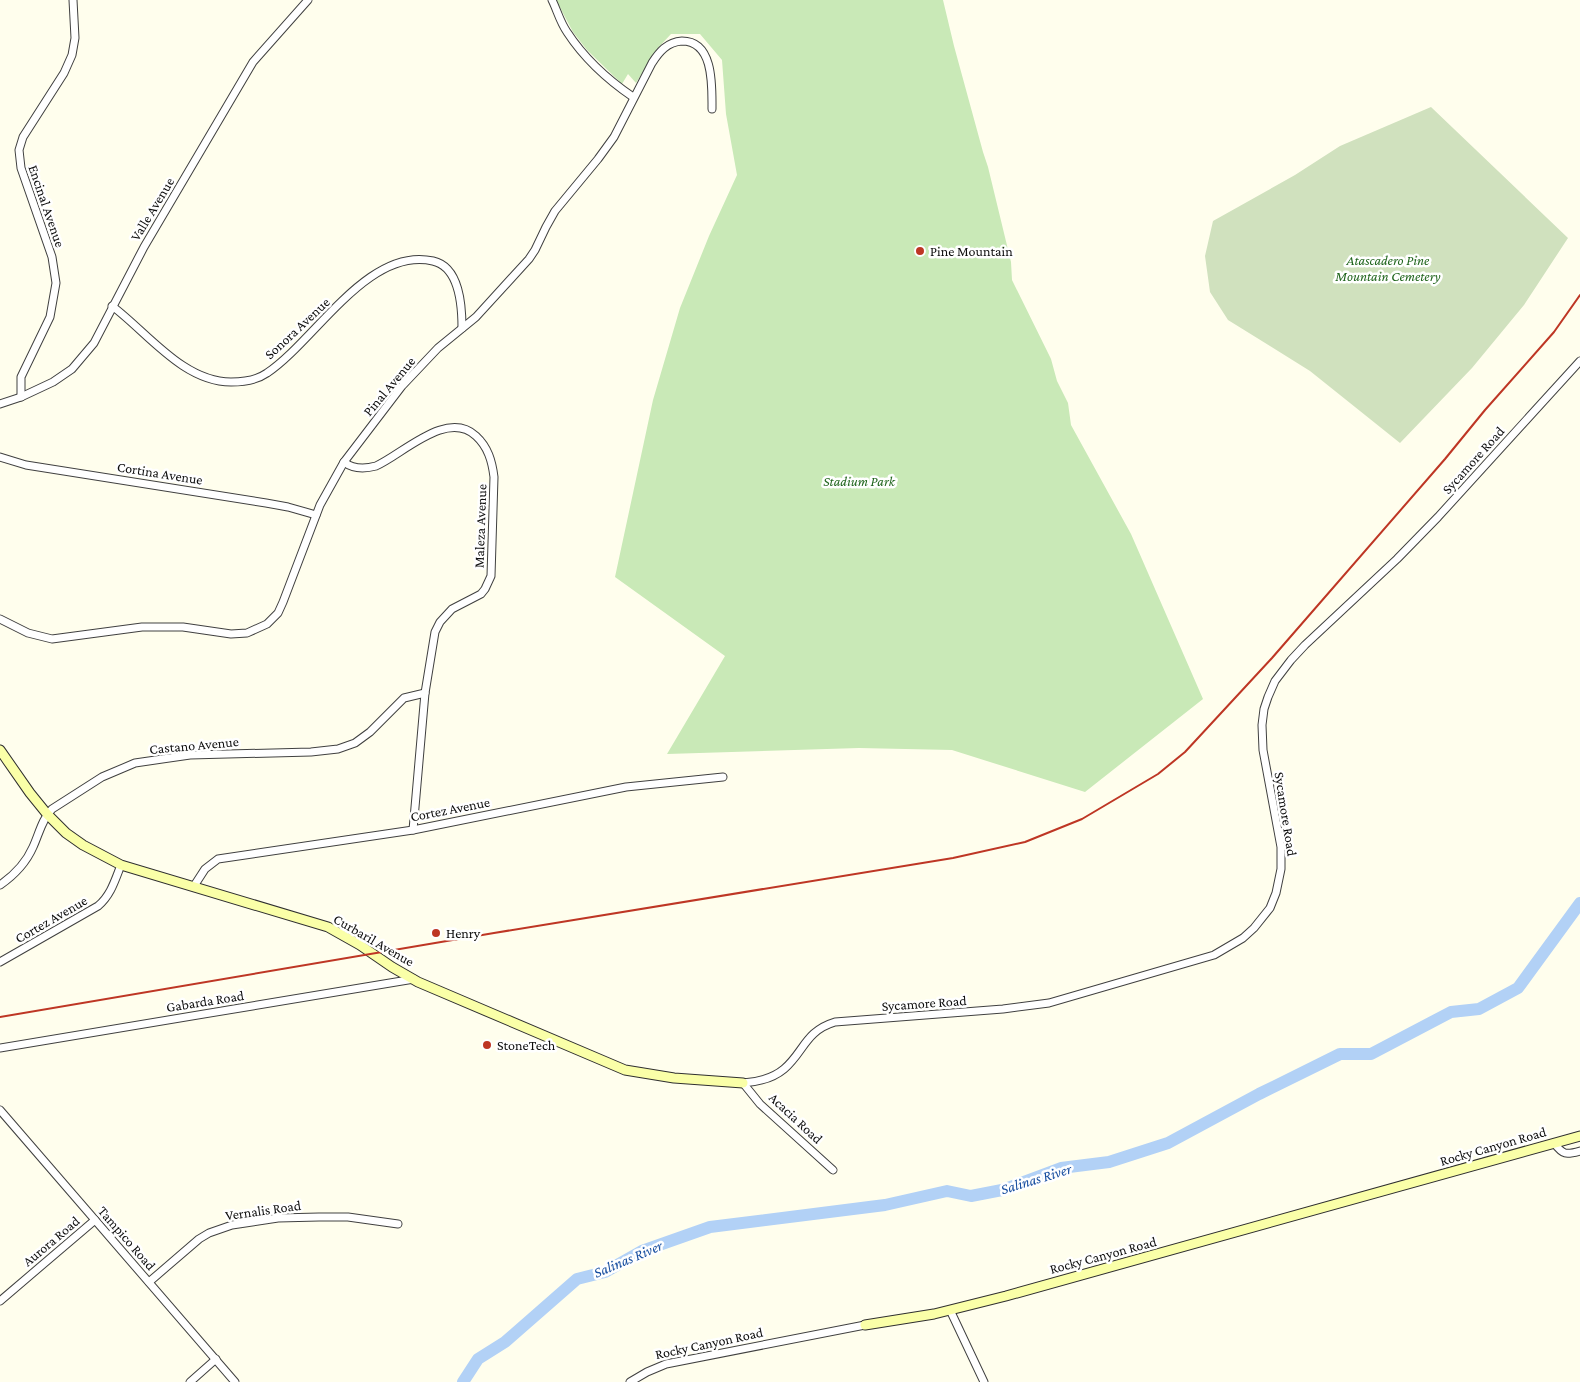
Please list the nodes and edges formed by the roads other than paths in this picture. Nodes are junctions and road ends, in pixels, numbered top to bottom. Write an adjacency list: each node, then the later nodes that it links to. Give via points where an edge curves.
1 (73, 0): 9 (street, Encinal Avenue, via 75,38 72,55 23,137 19,150 20,168 52,256 56,283 50,317 21,377)
2 (308, 0): 6 (street, Valle Avenue, via 253,62)
3 (552, 0): 4 (street, via 567,32 588,59)
4 (633, 98): 5 (street, Pinal Avenue, via 662,49 675,42 692,42 698,46 710,69); 7 (street, Pinal Avenue, via 614,137 555,211 529,259)
5 (712, 109)
6 (112, 306): 7 (street, Sonora Avenue, via 182,365 216,380 230,382 245,381 267,373 366,279 401,261 421,258 447,269 456,282 462,308); 9 (street, Valle Avenue, via 94,343 72,369 54,382)
7 (462, 328): 12 (street, Pinal Avenue, via 402,386)
8 (1580, 362): 26 (street, Sycamore Road, via 1438,517 1281,672 1268,697 1262,725 1263,750 1281,847 1280,877 1270,908 1243,938 1214,955 1049,1003 828,1024 814,1033 785,1068 765,1080)
9 (21, 397): 10 (street, Valle Avenue)
10 (0, 404)
11 (0, 457): 13 (street, Cortina Avenue, via 26,465 266,503)
12 (344, 462): 13 (street, Pinal Avenue); 15 (street, Maleza Avenue, via 351,467 376,466 431,434 452,427 472,432 485,446 492,463 491,576 481,594 452,609 440,622 434,638)
13 (316, 515): 14 (street, Pinal Avenue, via 278,613 267,624 247,633 142,626 52,639 28,633)
14 (0, 619)
15 (425, 693): 18 (street, Castano Avenue, via 404,698 370,732 346,746 330,751 190,755 135,763 102,778); 19 (street, Maleza Avenue)
16 (0, 750): 18 (street, Curbaril Avenue)
17 (723, 777): 19 (street, Cortez Avenue, via 626,787)
18 (47, 814): 20 (street, Curbaril Avenue, via 83,845); 21 (street, via 22,866)
19 (412, 830): 22 (street, Cortez Avenue, via 218,858 205,869)
20 (121, 865): 22 (street, Curbaril Avenue); 23 (street, Cortez Avenue, via 105,901)
21 (0, 885)
22 (194, 886): 24 (street, Curbaril Avenue, via 328,927)
23 (0, 962)
24 (414, 979): 25 (street, Gabarda Road); 26 (street, Curbaril Avenue, via 625,1070 674,1078)
25 (0, 1048)
26 (743, 1083): 31 (street, Acacia Road, via 760,1104)
27 (0, 1110): 32 (street, Tampico Road)
28 (1580, 1136): 29 (street, Rocky Canyon Road)
29 (1554, 1143): 30 (street, via 1566,1154); 36 (street, Rocky Canyon Road)
30 (1580, 1151)
31 (833, 1170)
32 (95, 1220): 34 (street, Tampico Road); 35 (street, Aurora Road)
33 (398, 1224): 34 (street, Vernalis Road, via 319,1216 232,1225 199,1239)
34 (149, 1282): 38 (street, Tampico Road)
35 (0, 1301)
36 (950, 1310): 37 (street, Rocky Canyon Road); 42 (street)
37 (865, 1325): 41 (street, Rocky Canyon Road, via 666,1364)
38 (216, 1359): 39 (street); 40 (street, Tampico Road)
39 (190, 1382)
40 (235, 1382)
41 (630, 1382)
42 (984, 1382)

